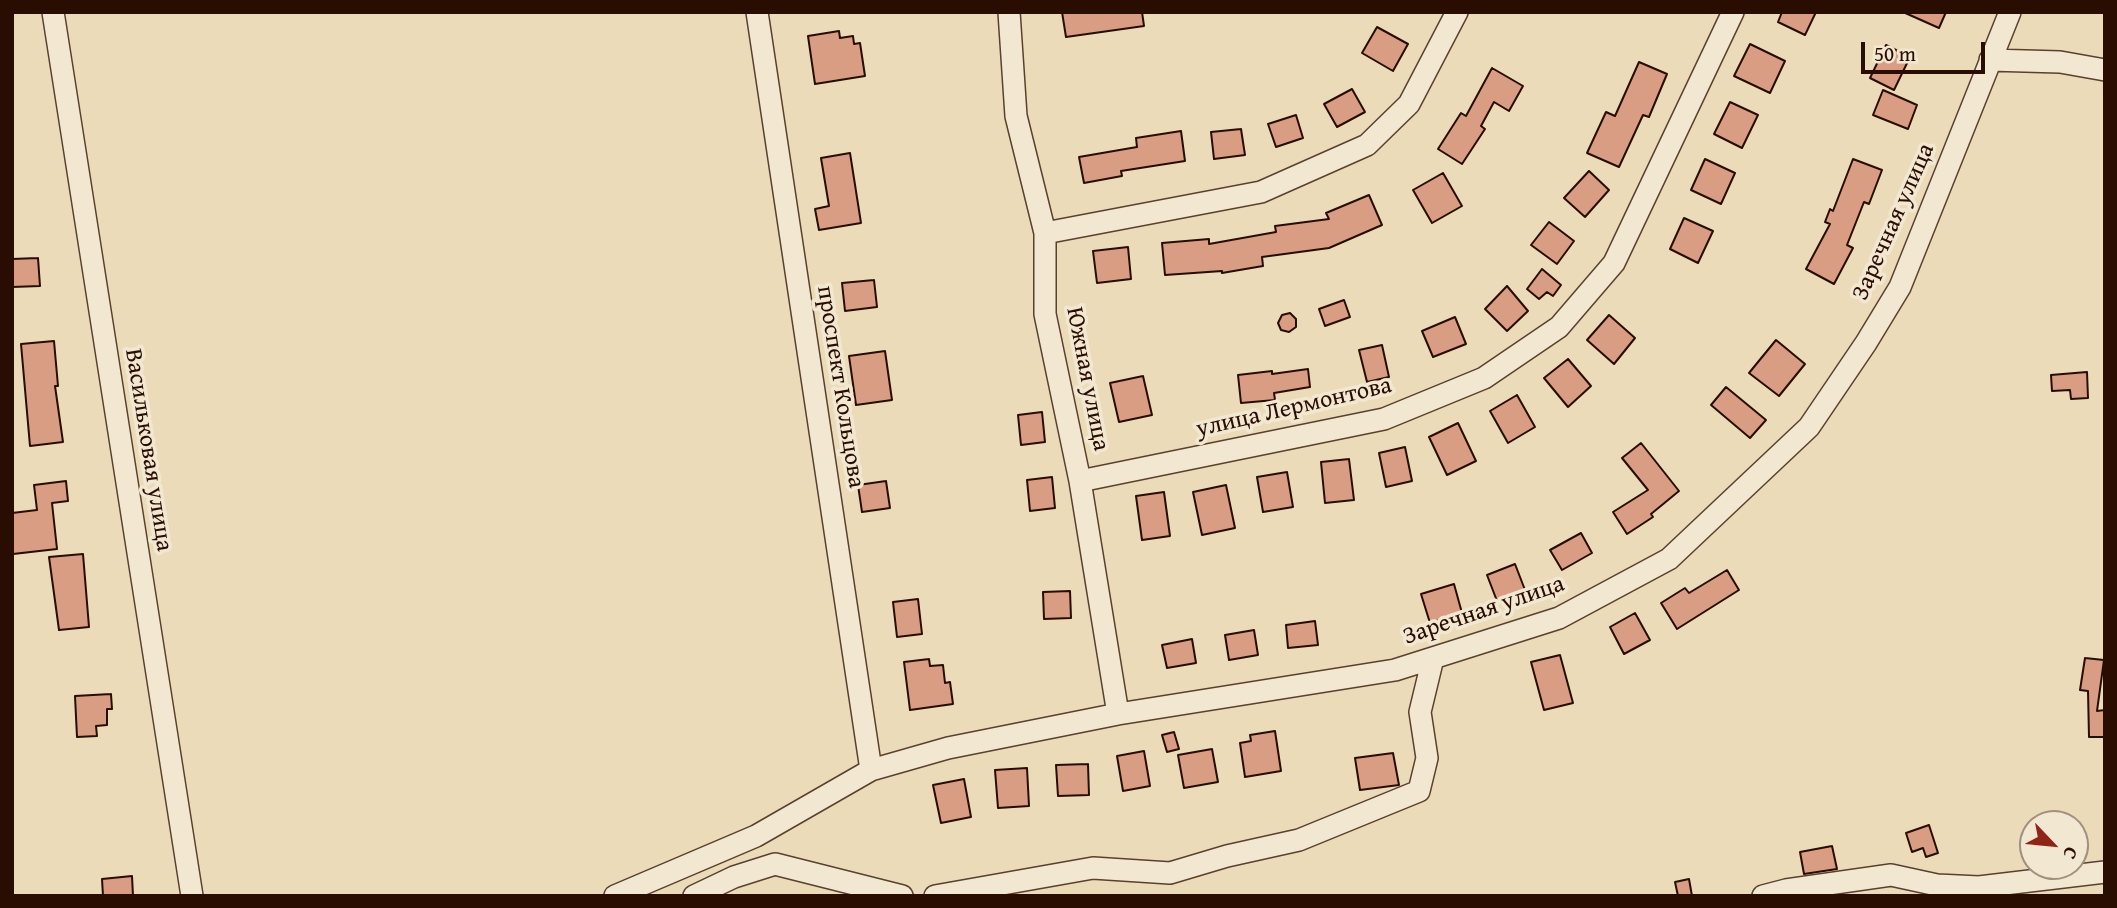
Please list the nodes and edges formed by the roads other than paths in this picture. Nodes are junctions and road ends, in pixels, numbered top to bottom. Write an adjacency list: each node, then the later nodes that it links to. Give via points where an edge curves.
1 (53, 12): 15 (street, Васильковая улица)
2 (757, 12): 13 (street, проспект Кольцова)
3 (1009, 12): 9 (street, Южная улица, via 1016,116)
4 (1457, 12): 9 (street, via 1409,104 1367,145 1261,192)
5 (1733, 12): 10 (street, улица Лермонтова, via 1614,263 1559,327 1483,378 1384,419)
6 (2010, 12): 7 (street, Заречная улица)
7 (1990, 60): 8 (street, via 2060,62); 11 (street, Заречная улица, via 1900,287 1809,427 1669,559 1559,618)
8 (2105, 70)
9 (1045, 233): 10 (street, Южная улица, via 1045,314)
10 (1080, 481): 12 (street, Южная улица)
11 (1433, 658): 12 (street, Заречная улица, via 1395,670); 19 (street, via 1420,712 1427,758 1419,791 1299,840 1170,873 1093,868)
12 (1118, 714): 13 (street, Заречная улица, via 948,748)
13 (871, 771): 16 (street, Заречная улица, via 756,836)
14 (2105, 872): 20 (street, via 1979,887 1937,885 1891,875)
15 (192, 896)
16 (615, 896)
17 (694, 896): 18 (street, via 775,864)
18 (902, 896)
19 (935, 896)
20 (1763, 896)

